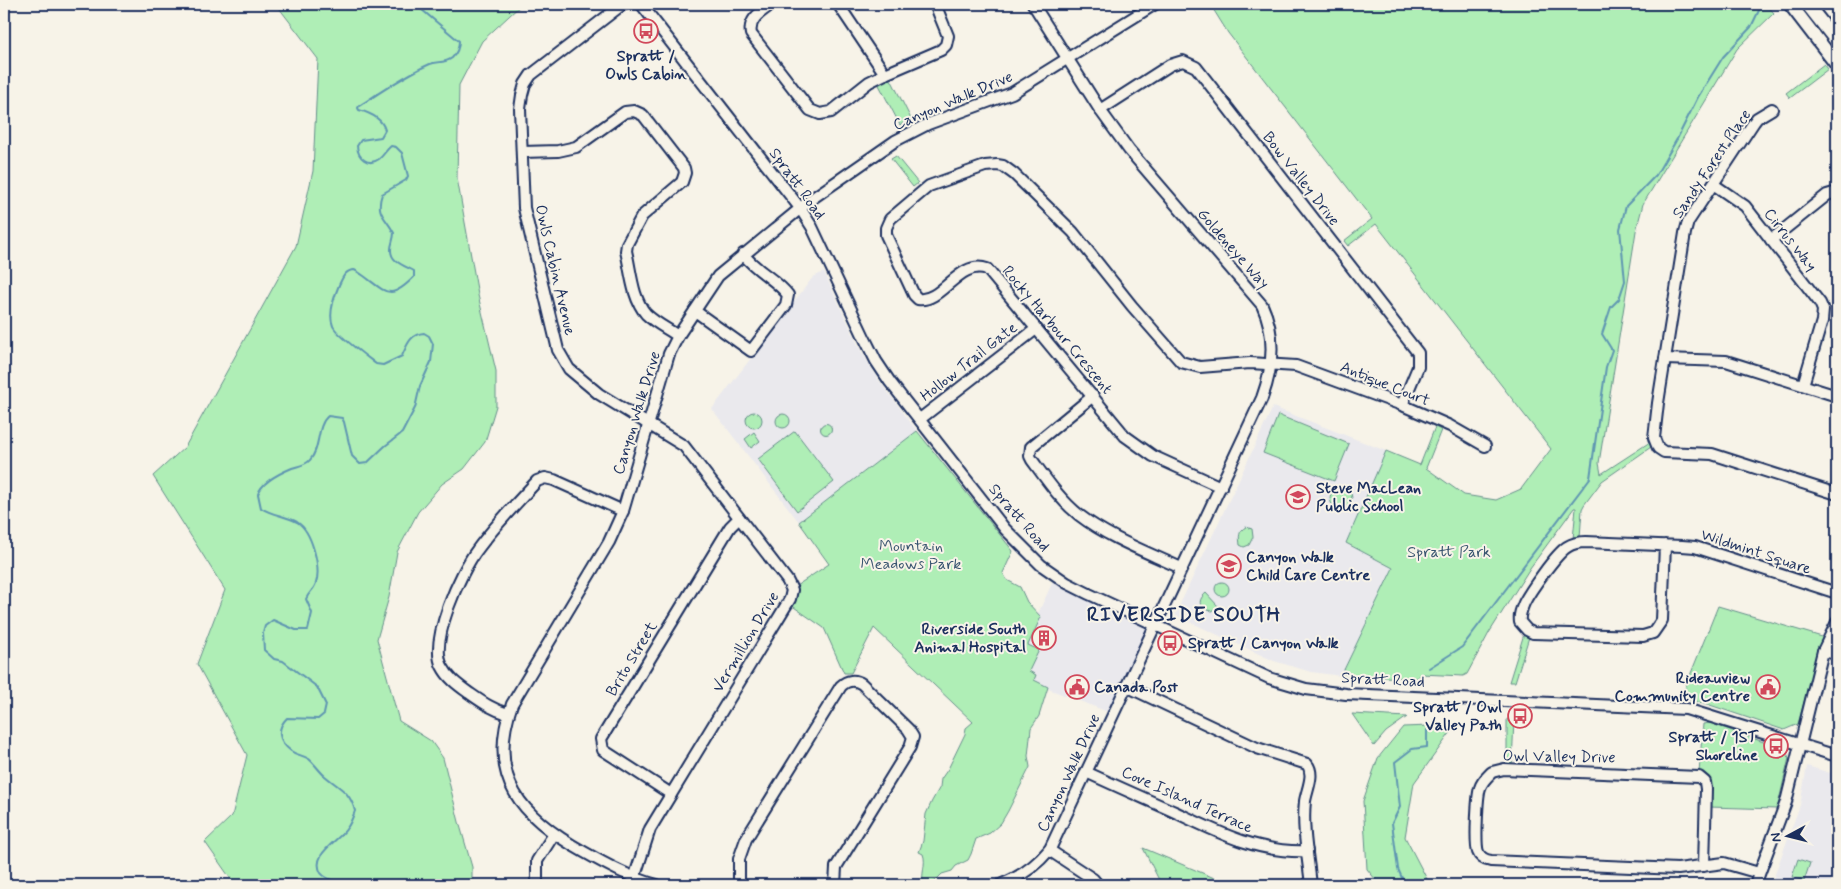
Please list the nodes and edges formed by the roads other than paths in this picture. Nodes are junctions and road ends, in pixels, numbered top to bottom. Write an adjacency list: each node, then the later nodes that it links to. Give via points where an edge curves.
1 (623, 4): 16 (street, Owls Cabin Avenue, via 528,79 521,101)
2 (640, 4): 19 (street, Spratt Road)
3 (772, 4): 13 (street, via 754,18 751,34 810,110 820,114 831,112 869,82)
4 (838, 4): 13 (street)
5 (936, 4): 13 (street, via 947,31 946,45 937,53)
6 (1155, 4): 11 (street, Canyon Walk Drive)
7 (1790, 4): 12 (main road)
8 (1807, 4): 10 (main road)
9 (1035, 5): 11 (street, Goldeneye Way)
10 (1837, 42)
11 (1067, 59): 15 (street, Goldeneye Way); 19 (street, Canyon Walk Drive, via 1012,94 910,132)
12 (1837, 65)
13 (885, 74)
14 (1772, 109): 17 (street, Sandy Forest Place, via 1757,118)
15 (1100, 110): 26 (street, Goldeneye Way, via 1128,150 1262,305 1270,330); 30 (street, Bow Valley Drive, via 1170,65 1183,61 1196,67 1418,353 1418,366)
16 (522, 152): 24 (street, via 576,147 625,112 643,115 685,173 680,185 642,216 626,251 642,308); 32 (street, Owls Cabin Avenue, via 524,208 558,350 574,375)
17 (1713, 184): 20 (street, Cirrus Way, via 1745,206); 25 (street, Sandy Forest Place, via 1688,222)
18 (1837, 192): 20 (street, via 1827,195)
19 (800, 208): 21 (street, Canyon Walk Drive); 31 (street, Spratt Road, via 876,361)
20 (1771, 240): 27 (street, Cirrus Way, via 1823,310)
21 (743, 254): 22 (street, Canyon Walk Drive, via 718,276); 22 (street, via 788,295 786,305 750,351)
22 (695, 310): 24 (street, Canyon Walk Drive)
23 (1036, 328): 26 (street, Rocky Harbour Crescent, via 1007,292 982,268 970,269 928,299 918,299 886,235 890,219 930,186 985,166 1003,166 1073,232 1181,362 1200,367); 28 (street, Rocky Harbour Crescent); 31 (street, Hollow Trail Gate)
24 (678, 336): 32 (street, Canyon Walk Drive, via 664,368)
25 (1665, 359): 27 (street, via 1726,361); 35 (street, Sandy Forest Place, via 1654,434 1661,451 1712,454)
26 (1270, 364): 30 (street, Antique Court, via 1302,368); 34 (street, Goldeneye Way, via 1262,398)
27 (1803, 385): 29 (street)
28 (1093, 396): 34 (street, Rocky Harbour Crescent, via 1125,436 1153,456); 39 (street, via 1035,442 1030,451 1032,460 1064,500 1089,522)
29 (1837, 396)
30 (1402, 405): 33 (street, Antique Court)
31 (920, 419): 42 (street, Spratt Road, via 1004,529 1041,565 1082,591)
32 (649, 425): 36 (street, Canyon Walk Drive); 37 (street, Vermillion Drive, via 684,446)
33 (1485, 446)
34 (1221, 487): 39 (street, Goldeneye Way)
35 (1837, 494)
36 (623, 511): 46 (street, Canyon Walk Drive, via 602,555); 46 (street, via 554,480 537,481 469,562 439,635 441,665 460,686 493,709)
37 (739, 518): 50 (street, Vermillion Drive, via 787,580 792,595); 50 (street, Brito Street, via 730,527 601,739 603,750)
38 (1665, 545): 38 (street, Wildmint Square, via 1586,542 1567,547 1528,595 1520,613 1520,622 1533,633 1643,636 1653,632 1662,620); 40 (street, Wildmint Square, via 1695,547)
39 (1181, 568): 42 (street, Goldeneye Way)
40 (1837, 593)
41 (1837, 622): 43 (street)
42 (1155, 625): 45 (street, Canyon Walk Drive); 47 (street, Spratt Road, via 1263,676 1311,690 1677,708 1704,713)
43 (1824, 651): 44 (street); 47 (street)
44 (1837, 654)
45 (1126, 686): 49 (street, Canyon Walk Drive); 53 (street, via 1257,748 1307,764 1310,770 1304,818)
46 (508, 714): 51 (street, Canyon Walk Drive, via 502,748 507,777 525,809)
47 (1800, 744): 48 (street, Spratt Road); 55 (street, via 1786,802)
48 (1837, 756)
49 (1086, 772): 52 (street, Canyon Walk Drive); 53 (street, Cove Island Terrace, via 1226,836 1281,851)
50 (671, 794): 56 (street, Vermillion Drive, via 650,829)
51 (554, 834): 56 (street, Canyon Walk Drive); 57 (street, via 537,861)
52 (1049, 850): 61 (street, Canyon Walk Drive, via 1031,869); 62 (street, via 1093,878)
53 (1307, 851): 63 (street)
54 (1704, 866): 54 (street, Owl Valley Drive, via 1706,789 1705,782 1699,777 1509,769 1492,772 1480,787 1476,846 1481,857 1490,862 1678,869); 55 (street, Owl Valley Drive, via 1729,863)
55 (1759, 873): 64 (street)
56 (633, 881): 58 (street, Canyon Walk Drive)
57 (537, 885)
58 (657, 885)
59 (739, 885): 60 (street, via 740,859 746,839 840,686 854,680 869,691 913,737 910,747 836,867)
60 (835, 885)
61 (1000, 885)
62 (1098, 885)
63 (1311, 885)
64 (1755, 885)

